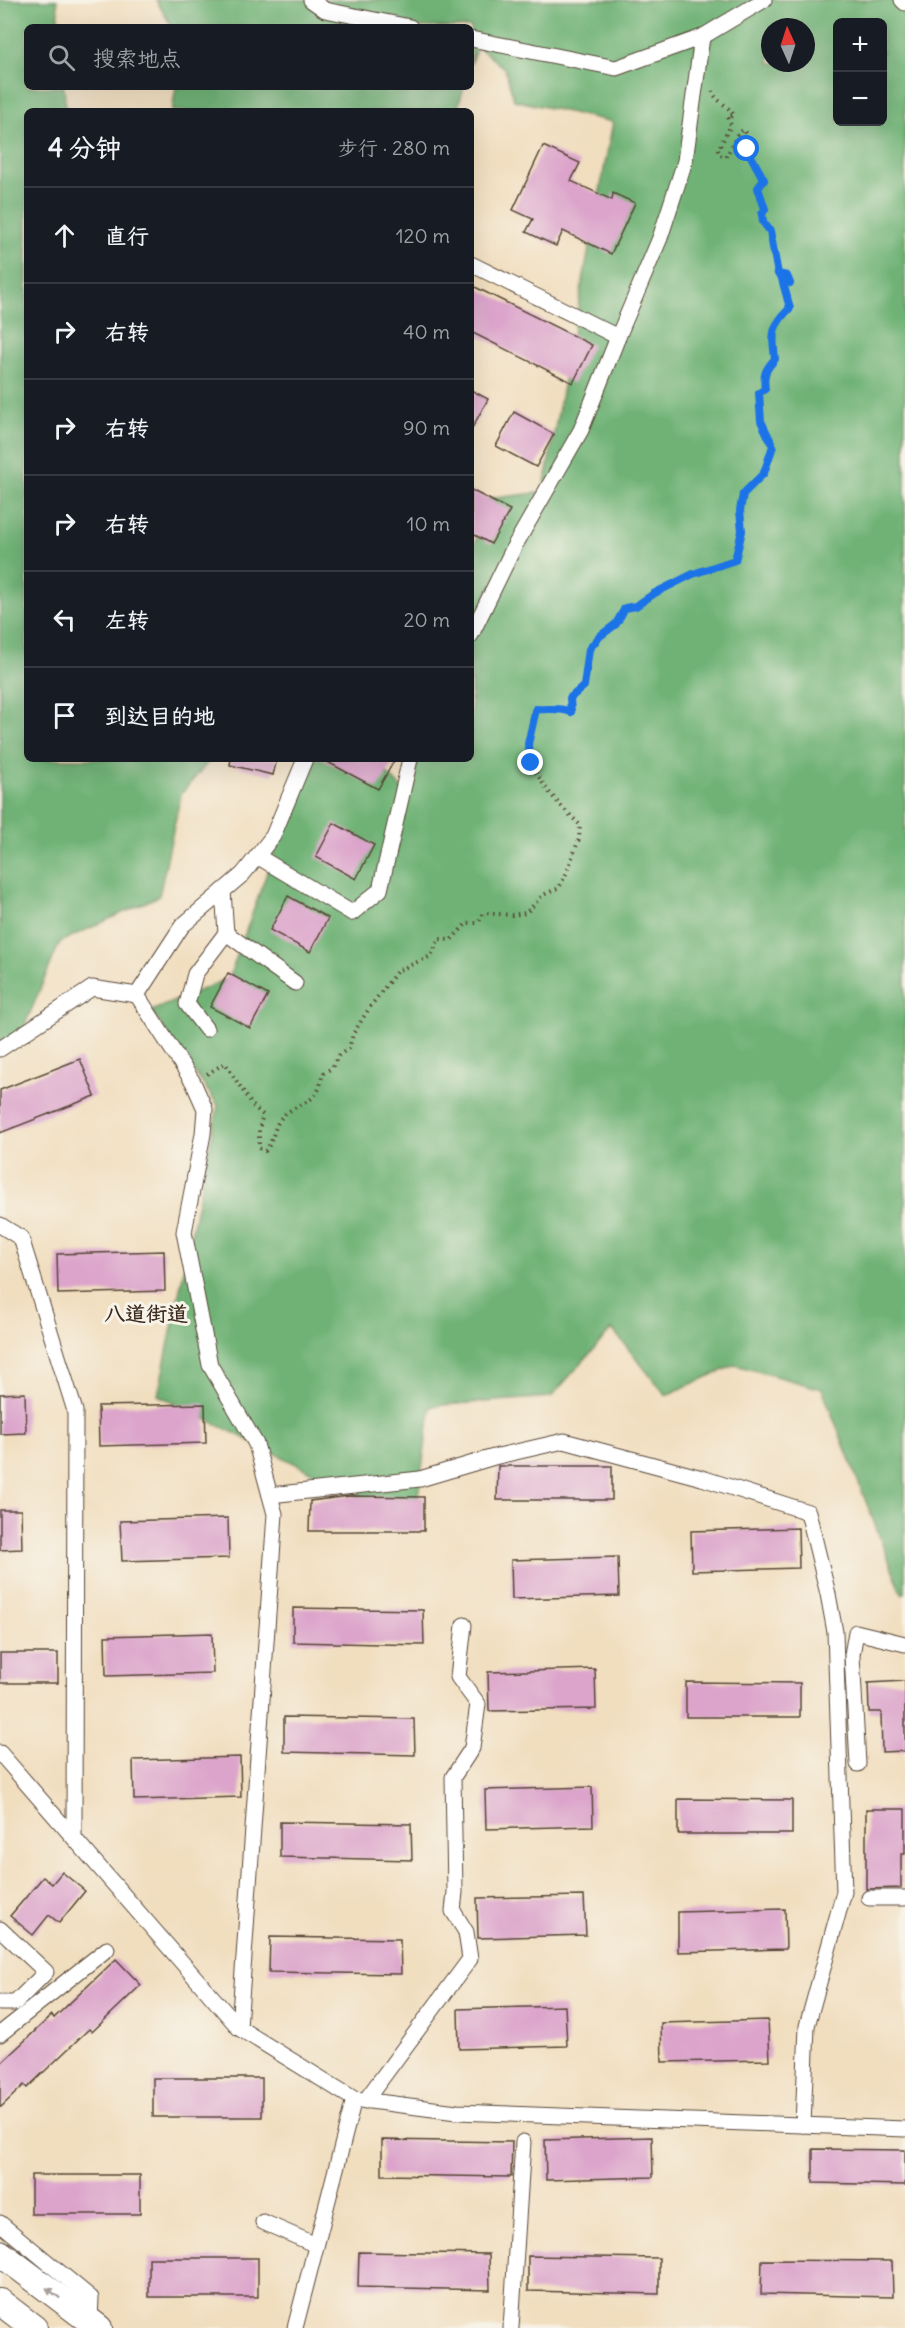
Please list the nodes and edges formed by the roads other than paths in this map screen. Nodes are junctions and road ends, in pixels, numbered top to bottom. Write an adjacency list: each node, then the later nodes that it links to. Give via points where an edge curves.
1 (311, 0): 3 (street, via 325,10)
2 (764, 0): 4 (street)
3 (395, 24)
4 (702, 37): 5 (street, via 616,68); 7 (street, via 685,161 660,238)
5 (474, 40)
6 (474, 265): 7 (street)
7 (618, 336): 8 (street, via 581,430 514,547)
8 (474, 628)
9 (304, 762): 11 (street, via 273,836)
10 (409, 762): 11 (street, via 380,890 352,913)
11 (257, 856): 12 (street)
12 (223, 891): 13 (street); 15 (street, via 182,926)
13 (226, 933): 14 (street); 16 (street, via 195,974 187,1004)
14 (294, 983)
15 (137, 995): 17 (street, via 92,988); 19 (street, via 193,1082 205,1109 184,1232 210,1365 256,1444)
16 (206, 1029)
17 (0, 1049)
18 (0, 1225): 24 (street, via 21,1239 75,1411)
19 (270, 1495): 30 (street, via 275,1514); 33 (street, via 420,1479 564,1441 702,1478 808,1512 835,1632 844,1892 807,2026)
20 (464, 1625): 32 (street, via 458,1677 478,1704 472,1748 453,1777 453,1911 466,1932 470,1959)
21 (905, 1644): 23 (street, via 856,1632 852,1655)
22 (0, 1753): 24 (street)
23 (858, 1764)
24 (74, 1838): 30 (street)
25 (869, 1898): 26 (street)
26 (905, 1898)
27 (0, 1929): 29 (street, via 46,1972 15,2003)
28 (107, 1949): 31 (street)
29 (0, 2003)
30 (239, 2028): 32 (street)
31 (0, 2034)
32 (359, 2100): 33 (street, via 458,2112); 38 (street)
33 (803, 2125): 34 (street)
34 (905, 2129)
35 (523, 2142): 44 (street)
36 (263, 2222): 38 (street)
37 (0, 2223): 41 (street, via 91,2298)
38 (316, 2245): 43 (street)
39 (0, 2253): 41 (main road, one-way to 39)
40 (0, 2302): 42 (main road)
41 (95, 2324)
42 (34, 2328)
43 (294, 2328)
44 (511, 2328)

